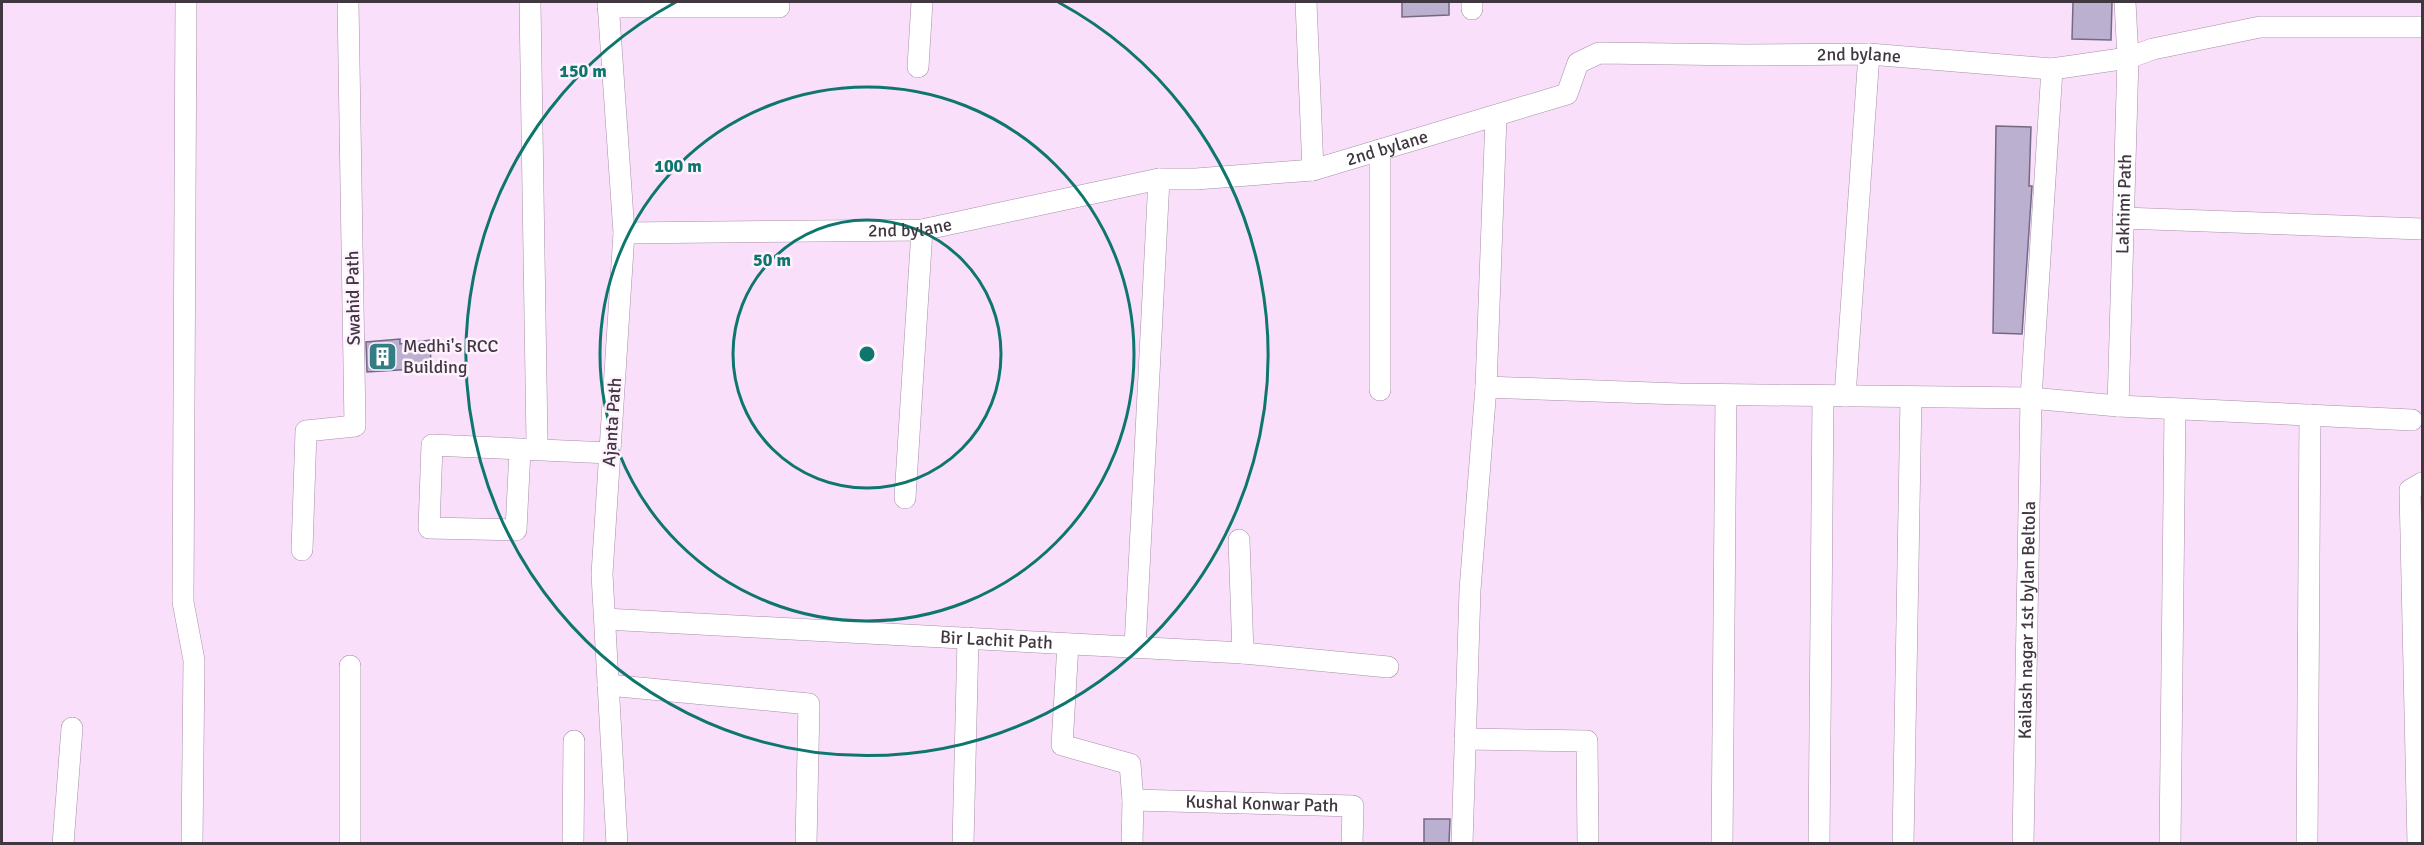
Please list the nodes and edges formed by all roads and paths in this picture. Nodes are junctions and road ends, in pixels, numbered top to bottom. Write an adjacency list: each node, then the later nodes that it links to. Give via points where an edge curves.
1 (186, 2): 52 (street, via 183,602 194,660)
2 (348, 2): 38 (street, Swahid Path, via 356,426 306,431)
3 (530, 2): 33 (street)
4 (922, 2): 12 (street)
5 (1306, 2): 16 (street)
6 (2125, 2): 11 (street, Lakhimi Path)
7 (608, 4): 8 (street); 21 (street, Ajanta Path)
8 (779, 7)
9 (2422, 27): 11 (street, 2nd bylane, via 2260,27 2153,49)
10 (1869, 54): 13 (street, 2nd bylane); 14 (street, 2nd bylane, via 1599,53 1578,63 1567,94); 26 (street)
11 (2128, 58): 13 (street, 2nd bylane); 18 (street, Lakhimi Path)
12 (918, 67)
13 (2052, 69): 28 (street, Kailash nagar 1st bylan Beltola)
14 (1496, 117): 15 (street, 2nd bylane); 22 (street)
15 (1380, 150): 16 (street, 2nd bylane); 23 (street)
16 (1313, 170): 17 (street, 2nd bylane)
17 (1159, 178): 20 (street, 2nd bylane); 42 (street)
18 (2123, 218): 19 (street); 29 (street, Lakhimi Path)
19 (2422, 229)
20 (922, 230): 21 (street, 2nd bylane); 36 (street)
21 (624, 233): 34 (street, Ajanta Path)
22 (1486, 387): 24 (street); 48 (street, via 1470,590)
23 (1380, 390)
24 (1726, 395): 25 (street); 62 (street)
25 (1823, 396): 26 (street); 63 (street)
26 (1845, 396): 27 (street)
27 (1911, 397): 28 (street); 64 (street)
28 (2031, 398): 29 (street); 65 (street, Kailash nagar 1st bylan Beltola)
29 (2118, 406): 30 (street)
30 (2175, 409): 31 (street); 66 (street)
31 (2310, 415): 32 (street); 67 (street)
32 (2412, 420)
33 (528, 446): 33 (street, via 432,446 429,528 516,530); 34 (street)
34 (610, 453): 39 (street, Ajanta Path, via 602,574)
35 (2422, 483): 68 (street, via 2410,490)
36 (905, 498)
37 (1239, 540): 43 (street)
38 (302, 550)
39 (605, 619): 40 (street, Bir Lachit Path); 46 (street, Ajanta Path)
40 (968, 638): 41 (street, Bir Lachit Path); 57 (street)
41 (1068, 644): 42 (street, Bir Lachit Path); 50 (street, via 1062,745 1130,764)
42 (1135, 647): 43 (street, Bir Lachit Path)
43 (1243, 653): 45 (street, Bir Lachit Path)
44 (350, 666): 53 (street)
45 (1388, 667)
46 (608, 685): 55 (street, Ajanta Path); 56 (street, via 809,704)
47 (72, 728): 51 (street)
48 (1465, 739): 60 (street); 61 (street, via 1587,741)
49 (574, 741): 54 (street)
50 (1133, 800): 58 (street); 59 (street, Kushal Konwar Path, via 1353,806)
51 (63, 843)
52 (192, 843)
53 (350, 843)
54 (573, 843)
55 (617, 843)
56 (806, 843)
57 (963, 843)
58 (1132, 843)
59 (1352, 843)
60 (1462, 843)
61 (1588, 843)
62 (1722, 843)
63 (1819, 843)
64 (1904, 843)
65 (2024, 843)
66 (2170, 843)
67 (2307, 843)
68 (2418, 843)

